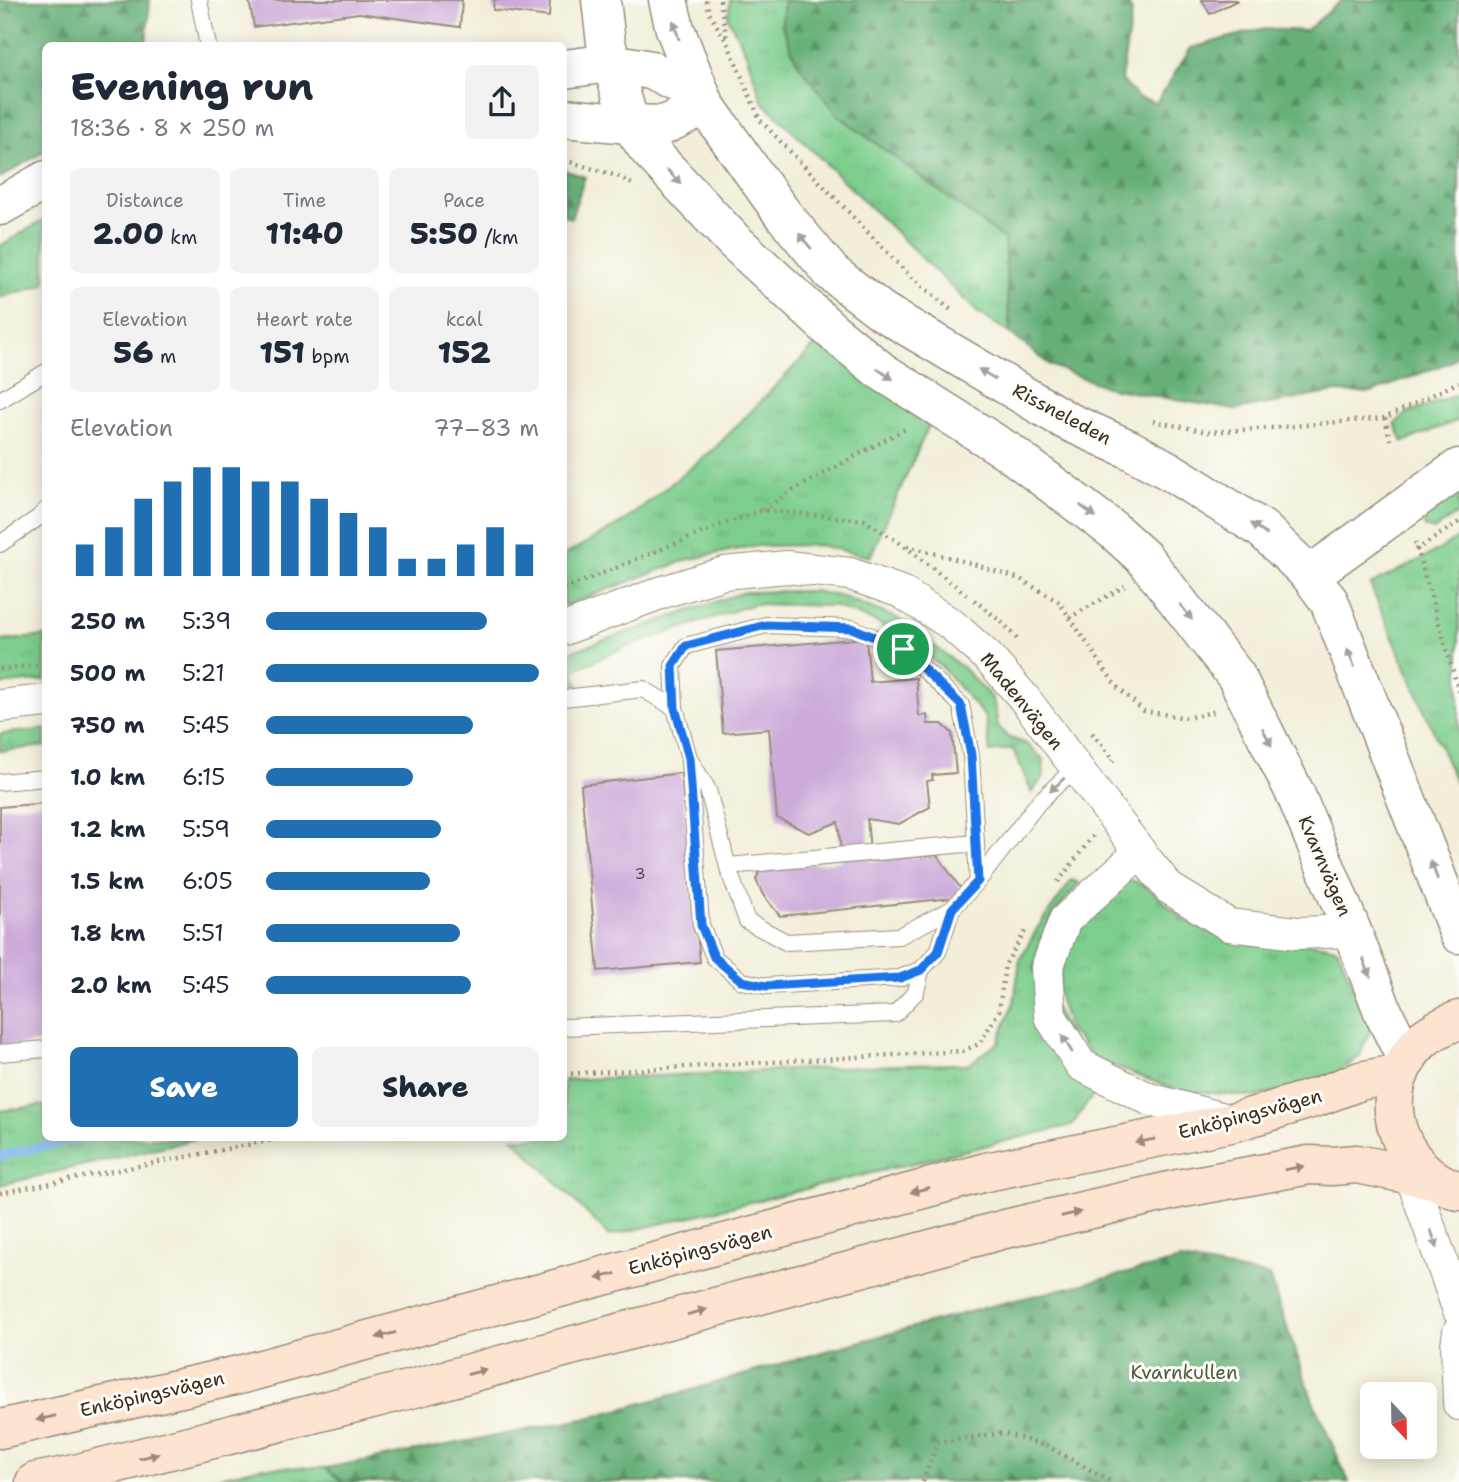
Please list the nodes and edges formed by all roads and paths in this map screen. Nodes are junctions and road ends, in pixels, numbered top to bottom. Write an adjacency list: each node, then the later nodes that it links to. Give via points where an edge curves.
1 (199, 0): 6 (lane)
2 (601, 0): 8 (street)
3 (668, 0): 10 (street, one-way to 3)
4 (706, 0): 7 (path)
5 (720, 0): 7 (path)
6 (207, 42)
7 (727, 44): 15 (path, via 760,120 909,275)
8 (611, 63): 9 (street, Rissneleden); 10 (street, Rissneleden, via 661,74); 12 (street)
9 (567, 69)
10 (705, 105): 12 (street, via 665,125); 29 (street, Rissneleden, one-way to 10, via 1262,529 1171,472 1067,421 884,312 832,273)
11 (567, 118): 12 (street)
12 (630, 124): 37 (street, one-way to 37, via 733,240 832,331 881,371 1009,452 1144,558)
13 (42, 182): 14 (street)
14 (0, 206)
15 (958, 316)
16 (42, 374): 18 (lane)
17 (1459, 382): 19 (path)
18 (0, 400)
19 (1385, 418): 20 (path, via 1208,432); 22 (path)
20 (1142, 419)
21 (916, 424): 24 (path)
22 (1390, 440)
23 (1459, 468): 29 (street)
24 (762, 510): 28 (path, via 864,520); 31 (path)
25 (42, 514): 27 (lane)
26 (1459, 522): 38 (path, via 1416,550)
27 (0, 544)
28 (903, 545): 32 (path, via 1020,579 1059,602); 34 (path, via 1003,623)
29 (1310, 575): 57 (street, one-way to 29, via 1329,601)
30 (1129, 584): 32 (path)
31 (567, 588)
32 (1069, 618): 37 (path, via 1116,686 1144,710 1187,719)
33 (567, 628): 45 (street, Madenvägen, via 724,573 788,567 850,574 901,592 951,624 1024,698)
34 (1020, 644)
35 (42, 664): 36 (path)
36 (0, 668)
37 (1232, 692): 56 (street, Kvarnvägen, one-way to 56, via 1295,793)
38 (1459, 692)
39 (567, 698): 42 (lane, via 643,689)
40 (42, 701): 41 (street)
41 (0, 706)
42 (675, 708): 44 (lane); 49 (lane, via 673,666 686,646 766,625 852,628 903,649 961,705 971,755)
43 (1088, 728): 45 (path, via 1114,760)
44 (689, 758): 51 (lane, via 708,790); 58 (lane, via 701,925 714,957 742,981 766,986 900,978)
45 (1083, 775): 50 (street, Madenvägen); 52 (lane, one-way to 52, via 1038,803)
46 (42, 778): 47 (lane)
47 (0, 782)
48 (1098, 829): 53 (path)
49 (976, 843): 51 (lane); 52 (lane)
50 (1140, 852): 56 (street, Madenvägen, via 1169,888 1229,925 1297,933); 65 (street, one-way to 50, via 1149,1099 1081,1065 1050,1016 1047,968 1065,920)
51 (728, 866): 54 (lane, via 747,921 786,942 899,936)
52 (978, 881): 54 (lane)
53 (1054, 888)
54 (952, 909): 58 (lane, via 938,952)
55 (1032, 919): 64 (path, via 1005,965 999,1011 979,1044 963,1051)
56 (1352, 931): 63 (street, Kvarnvägen, one-way to 63)
57 (1459, 934)
58 (921, 970): 60 (lane, via 916,992 895,1014)
59 (1459, 1020): 63 (main road, via 1421,1041)
60 (567, 1027)
61 (42, 1049): 62 (lane)
62 (0, 1053)
63 (1403, 1066): 65 (main road, Enköpingsvägen); 67 (main road, via 1394,1096 1395,1120 1402,1143)
64 (567, 1074)
65 (1235, 1122): 72 (main road, Enköpingsvägen, one-way to 72, via 986,1172 243,1374)
66 (268, 1141): 68 (path)
67 (1434, 1182): 69 (street, one-way to 69); 73 (main road, one-way to 67, via 411,1389 1005,1229 1178,1189 1309,1165 1357,1164)
68 (0, 1193)
69 (1459, 1311)
70 (1459, 1331): 71 (street)
71 (1459, 1404)
72 (0, 1429)
73 (35, 1482)
74 (923, 1482): 75 (path, via 937,1442 1003,1433 1049,1447)
75 (1112, 1482)

